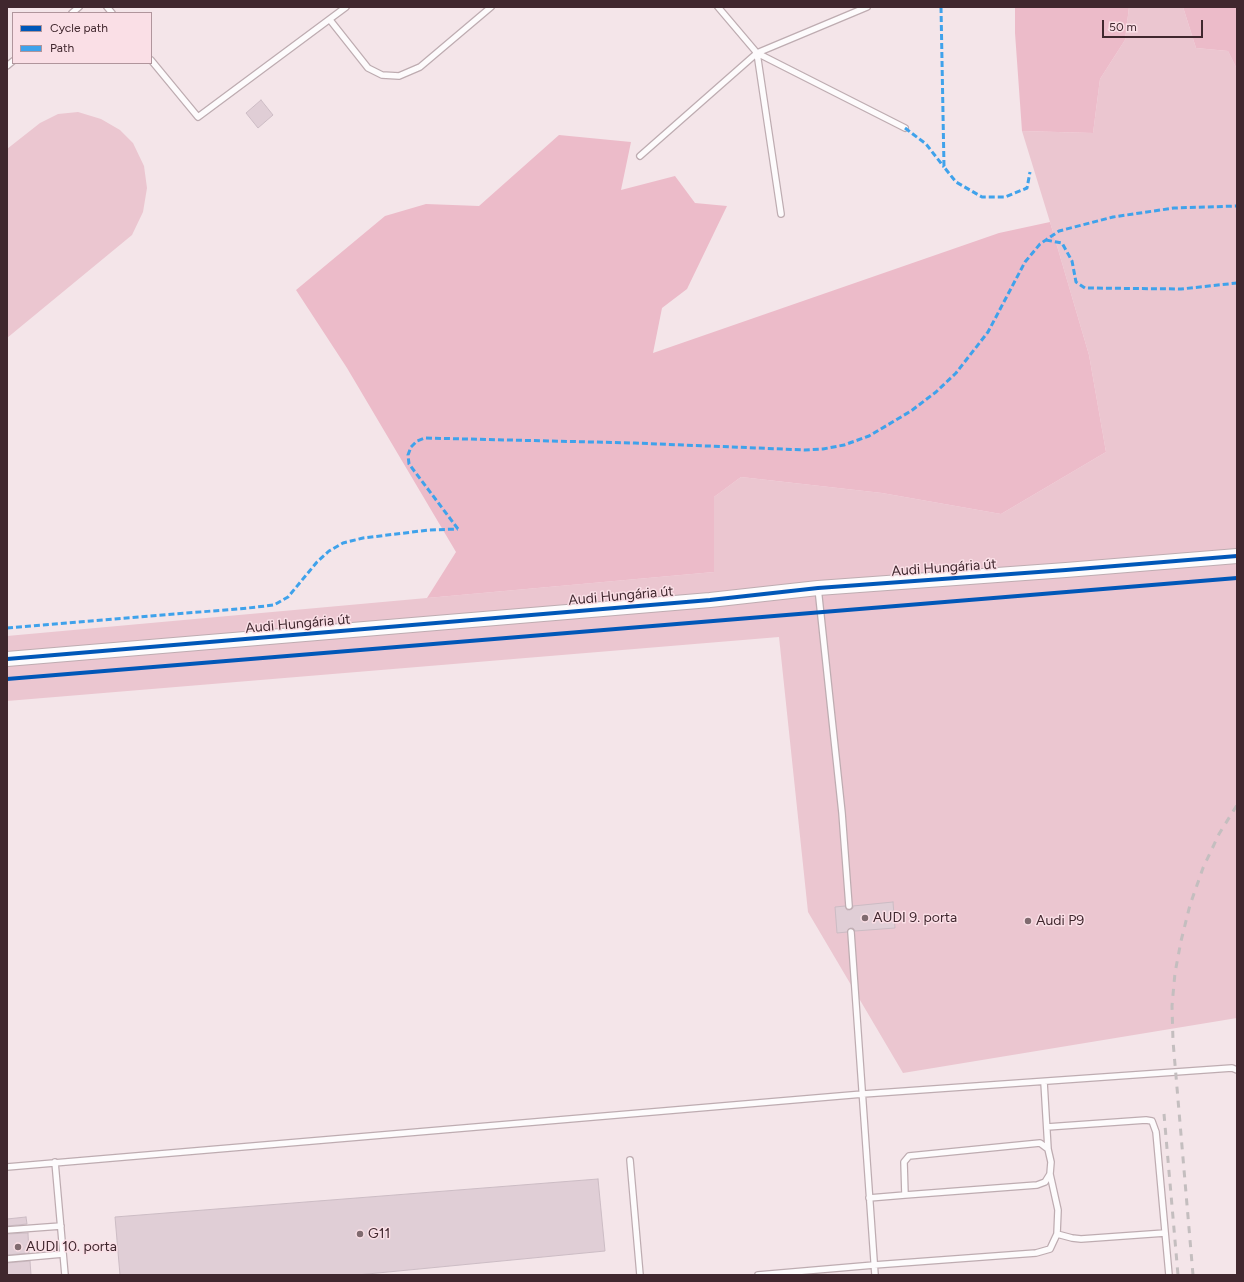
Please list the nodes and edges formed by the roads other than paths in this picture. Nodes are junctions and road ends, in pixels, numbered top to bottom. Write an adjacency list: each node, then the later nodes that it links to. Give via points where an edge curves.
1 (346, 7): 5 (lane)
2 (491, 7): 5 (lane, via 420,67 399,76 382,75 368,68)
3 (718, 7): 6 (lane)
4 (866, 7): 6 (lane)
5 (330, 20): 7 (lane, via 198,117)
6 (757, 53): 8 (lane); 9 (lane); 10 (lane)
7 (152, 61)
8 (905, 128)
9 (640, 156)
10 (780, 214)
11 (1237, 556): 12 (street, Audi Hungária út)
12 (818, 588): 13 (street, Audi Hungária út, via 702,601); 14 (lane, via 842,813)
13 (7, 659)
14 (849, 906)
15 (850, 932): 18 (lane)
16 (1235, 1069): 17 (lane)
17 (1044, 1082): 18 (lane); 19 (lane)
18 (863, 1094): 22 (lane); 26 (lane)
19 (1047, 1128): 20 (lane); 29 (lane, via 1152,1121 1156,1132)
20 (1048, 1149): 24 (lane); 25 (lane, via 1040,1143 909,1156 904,1162)
21 (630, 1160): 35 (lane)
22 (55, 1162): 23 (lane); 27 (lane)
23 (7, 1167)
24 (1050, 1174): 25 (lane, via 1045,1182 1037,1185); 30 (lane, via 1058,1210)
25 (905, 1195): 26 (lane)
26 (869, 1198): 33 (lane)
27 (61, 1226): 28 (lane); 31 (lane)
28 (7, 1230)
29 (1165, 1233): 30 (lane, via 1081,1239); 38 (lane)
30 (1057, 1234): 33 (lane, via 1050,1249 1036,1253)
31 (63, 1254): 32 (lane); 34 (lane)
32 (7, 1259)
33 (874, 1265): 36 (lane); 37 (lane)
34 (65, 1275)
35 (640, 1275)
36 (758, 1275)
37 (875, 1275)
38 (1169, 1275)

